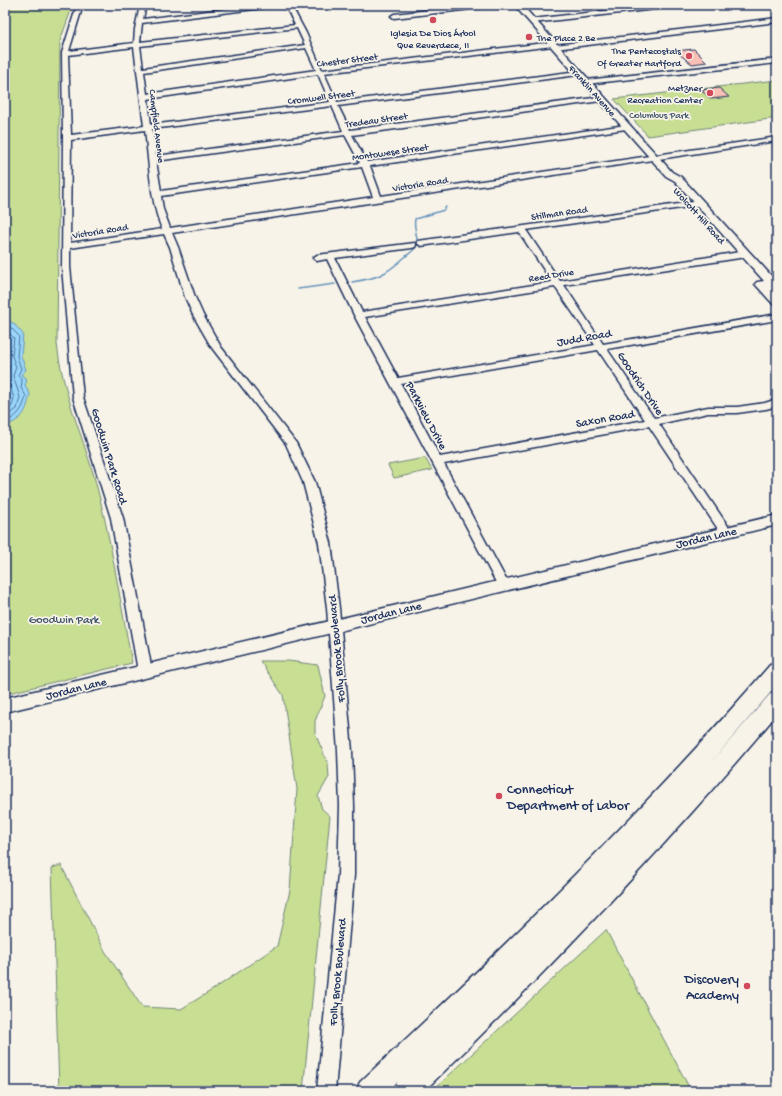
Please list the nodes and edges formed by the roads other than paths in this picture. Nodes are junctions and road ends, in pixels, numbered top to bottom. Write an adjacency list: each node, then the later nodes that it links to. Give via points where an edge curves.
1 (80, 5): 19 (street, Goodwin Park Road)
2 (143, 5): 13 (street, Campfield Avenue)
3 (272, 5): 13 (street)
4 (288, 5): 15 (street)
5 (489, 5): 9 (street)
6 (518, 5): 14 (main road, Franklin Avenue)
7 (674, 5): 14 (street)
8 (772, 5): 10 (main road)
9 (441, 7): 11 (street)
10 (777, 9)
11 (394, 16)
12 (777, 20): 18 (street, Chester Street)
13 (140, 21): 16 (street, Campfield Avenue)
14 (532, 21): 18 (main road, Franklin Avenue)
15 (299, 26): 16 (street); 17 (street)
16 (137, 45): 19 (street); 21 (street, Campfield Avenue)
17 (308, 46): 21 (street); 22 (street)
18 (554, 46): 22 (street, Chester Street); 23 (main road, Franklin Avenue)
19 (65, 53): 31 (street, Goodwin Park Road)
20 (777, 61): 24 (street)
21 (141, 70): 25 (street, Campfield Avenue)
22 (319, 72): 25 (street, Chester Street); 27 (street)
23 (578, 73): 24 (main road, Franklin Avenue); 27 (street, Cromwell Street)
24 (586, 82): 26 (main road, Franklin Avenue)
25 (144, 97): 29 (street, Campfield Avenue)
26 (601, 99): 28 (main road, Franklin Avenue); 30 (street, Tredeau Street)
27 (334, 104): 29 (street, Cromwell Street); 30 (street)
28 (626, 127): 33 (main road, Franklin Avenue); 35 (street, Montowese Street)
29 (148, 128): 31 (street, Cromwell Street); 34 (street, Campfield Avenue)
30 (347, 133): 34 (street, Tredeau Street); 35 (street)
31 (67, 138): 42 (street, Goodwin Park Road)
32 (777, 139): 33 (street, Victoria Road)
33 (654, 158): 36 (main road, Franklin Avenue); 38 (street, Victoria Road)
34 (152, 159): 37 (street, Campfield Avenue)
35 (365, 164): 37 (street, Montowese Street); 38 (street)
36 (669, 174): 39 (main road, Wolcott Hill Road, via 668,179)
37 (156, 194): 41 (street, Campfield Avenue)
38 (378, 199): 41 (street, Victoria Road)
39 (695, 204): 40 (street, Stillman Road); 44 (main road, Wolcott Hill Road)
40 (521, 229): 45 (street, Stillman Road); 47 (street, Goodrich Drive)
41 (167, 230): 42 (street, Victoria Road); 43 (street, Campfield Avenue)
42 (66, 246): 61 (street, Goodwin Park Road, via 78,397 117,518)
43 (174, 247): 60 (street, Folly Brook Boulevard, via 190,297 205,329 291,444 309,482 325,543)
44 (741, 255): 47 (street, Reed Drive); 48 (main road, Wolcott Hill Road); 49 (main road, Wolcott Hill Road)
45 (330, 256): 46 (street, Stillman Road); 50 (street, Parkview Drive)
46 (317, 258)
47 (559, 284): 50 (street, Reed Drive); 52 (street, Goodrich Drive)
48 (777, 289)
49 (777, 302)
50 (359, 315): 53 (street, Parkview Drive)
51 (777, 317): 52 (street, Judd Road)
52 (600, 347): 53 (street, Judd Road); 55 (street, Goodrich Drive)
53 (395, 382): 56 (street, Parkview Drive)
54 (777, 402): 55 (street, Saxon Road, via 737,410 708,410)
55 (652, 422): 56 (street, Saxon Road); 58 (street, Goodrich Drive)
56 (437, 461): 59 (street, Parkview Drive)
57 (777, 520): 58 (main road, Jordan Lane)
58 (726, 532): 59 (main road, Jordan Lane)
59 (503, 585): 60 (main road, Jordan Lane)
60 (334, 626): 61 (main road, Jordan Lane); 65 (street, Folly Brook Boulevard, via 346,771 347,844)
61 (145, 671): 64 (main road, Jordan Lane)
62 (777, 671): 66 (highway, via 701,759 590,877)
63 (777, 700): 67 (highway, via 688,803 598,900)
64 (5, 705)
65 (326, 1091)
66 (369, 1091)
67 (406, 1091)

